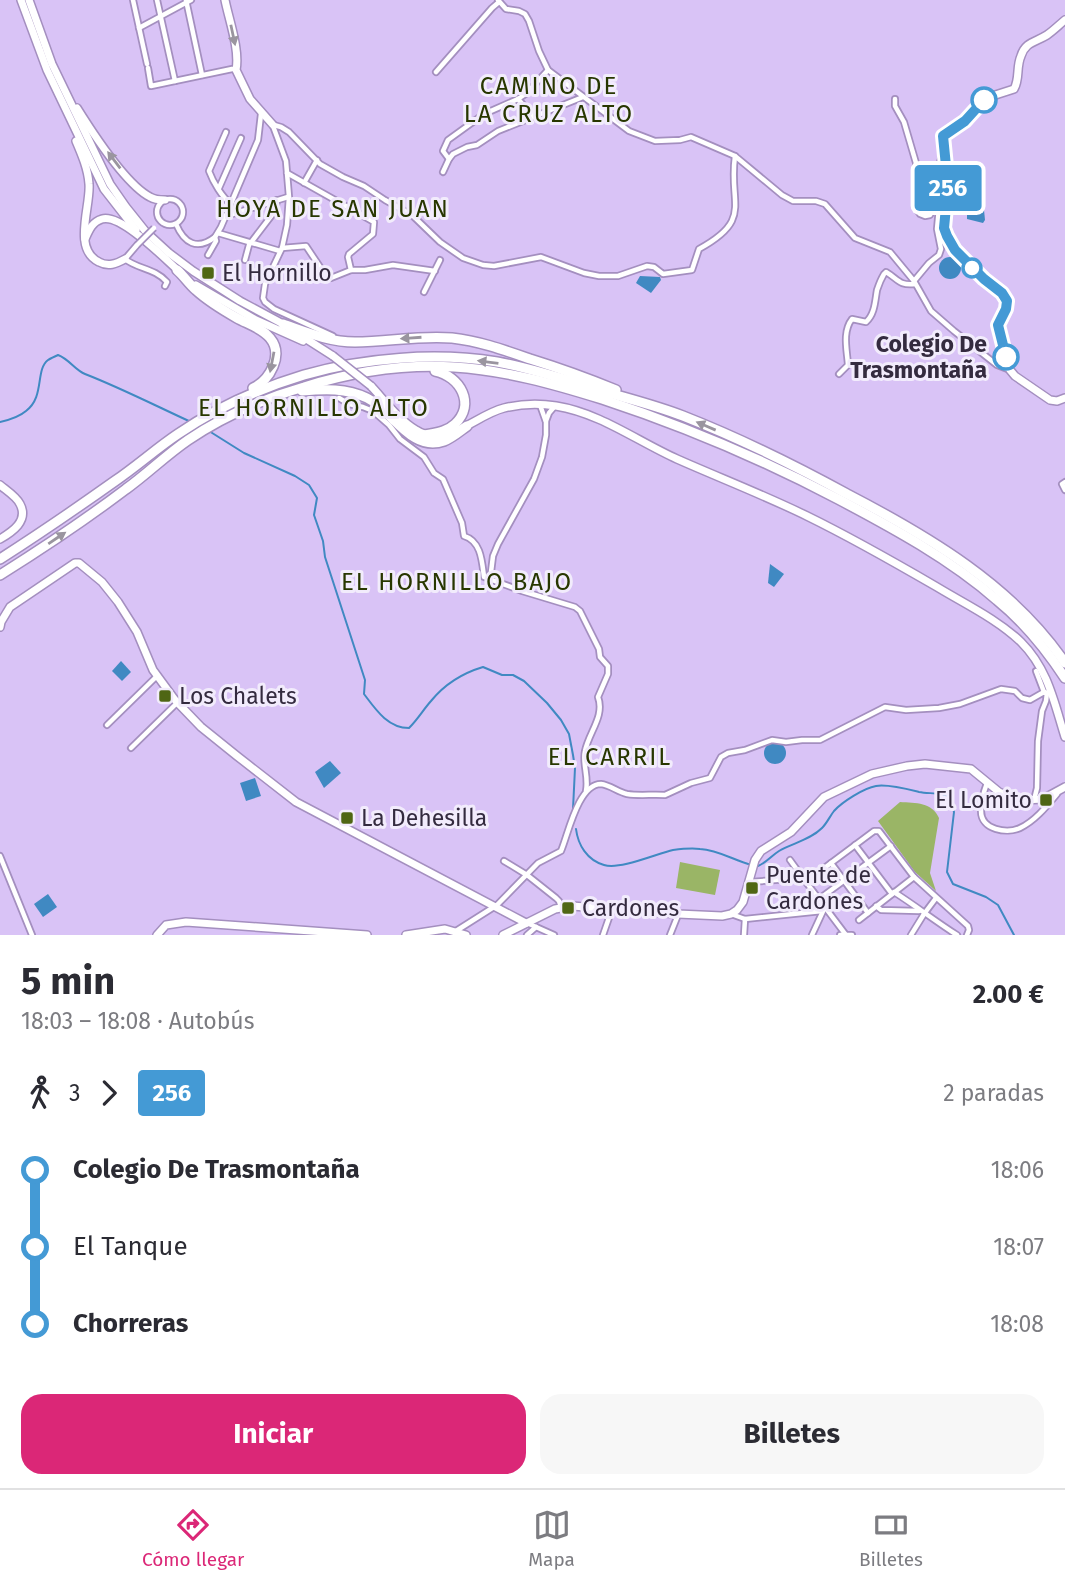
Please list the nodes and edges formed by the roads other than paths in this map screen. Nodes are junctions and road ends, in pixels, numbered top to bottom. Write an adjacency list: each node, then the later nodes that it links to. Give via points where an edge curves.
1 (21, 0): 20 (street)
2 (29, 0): 15 (street)
3 (133, 0): 10 (street)
4 (157, 0): 8 (street)
5 (225, 0): 11 (street, one-way to 11)
6 (188, 1): 8 (street); 14 (street)
7 (499, 1): 12 (street, via 530,21); 13 (street)
8 (160, 16): 10 (street); 16 (street)
9 (1065, 20): 26 (street, via 1025,47 1014,89 986,98 943,136)
10 (139, 27): 16 (street, via 151,86)
11 (236, 70): 14 (street); 21 (street)
12 (548, 70): 17 (street); 18 (street)
13 (436, 72)
14 (202, 75): 16 (street)
15 (60, 81): 36 (street, one-way to 15, via 150,198 129,181); 60 (street, via 110,184 146,232 193,271)
16 (175, 81)
17 (583, 97): 22 (street); 27 (street, via 645,138 691,137)
18 (519, 99): 22 (street); 28 (street, via 484,114 448,140 443,151)
19 (895, 99): 34 (street, via 916,163 915,202 920,214 930,215)
20 (63, 104): 44 (street, via 104,189); 45 (street, via 88,171)
21 (261, 114): 23 (street); 38 (street, via 258,139)
22 (534, 117): 28 (street)
23 (273, 125): 29 (street, via 289,132); 31 (street)
24 (226, 132): 33 (street, via 209,172)
25 (241, 138): 33 (street)
26 (944, 151): 34 (street); 64 (street, via 948,186 944,228 955,250 1007,301 998,325)
27 (735, 156): 29 (street, via 736,203 731,226 699,249 692,270 663,274 648,266 599,276 541,257 495,266 463,258 412,215); 57 (street, via 793,201 825,204 855,238 890,252)
28 (449, 159): 30 (street)
29 (317, 160): 32 (street)
30 (443, 172)
31 (287, 173): 32 (street); 35 (street)
32 (304, 183): 55 (street, via 374,222 373,234 349,254)
33 (219, 188): 38 (street)
34 (941, 190): 57 (street, via 937,229 941,249)
35 (289, 197): 37 (street); 47 (street)
36 (165, 200): 41 (street, via 157,210); 42 (street, via 181,205 182,218)
37 (277, 200): 39 (street); 46 (street, via 275,211)
38 (230, 206): 39 (street); 40 (street)
39 (232, 214): 40 (street)
40 (226, 216): 43 (street)
41 (161, 222): 42 (street); 49 (street, bridge)
42 (176, 224): 43 (street, via 192,243 206,243)
43 (216, 235): 46 (street); 48 (street)
44 (141, 237): 45 (street, via 111,218 90,226); 54 (street)
45 (85, 239): 52 (street, via 96,262)
46 (251, 243): 47 (street); 50 (street)
47 (281, 249): 55 (street, via 306,246 331,278); 61 (street, via 265,284 265,302)
48 (208, 255)
49 (125, 259): 52 (street); 53 (street)
50 (245, 260)
51 (440, 260): 56 (street)
52 (116, 264): 53 (street)
53 (133, 265): 58 (street, via 155,272 167,282)
54 (177, 270): 62 (street, via 235,309); 66 (highway, one-way to 66, via 197,291 272,340 274,365 260,385)
55 (351, 270): 56 (street, via 393,265)
56 (435, 271): 59 (street)
57 (914, 283): 64 (street, via 931,311 997,365); 65 (street, via 902,284 884,274 870,318 866,322 852,319 848,324 848,365)
58 (165, 286)
59 (424, 292)
60 (283, 324): 61 (highway); 62 (street)
61 (351, 342): 72 (highway, one-way to 61, via 486,344 430,337)
62 (317, 346): 75 (street, bridge, via 371,386)
63 (420, 367): 67 (highway, via 340,377); 75 (highway, via 448,375 460,385 465,399 463,414 454,426); 89 (highway, via 517,376 570,389 681,427 782,470 872,517 968,577 1017,618)
64 (1010, 370): 69 (street, via 1051,400)
65 (839, 374)
66 (247, 393): 72 (highway, one-way to 66, via 558,377 497,362 456,358 405,358 336,367); 80 (highway, via 203,418)
67 (287, 393): 74 (highway, via 348,391 377,404 409,434 425,442 447,440); 81 (highway, one-way to 67, via 213,424)
68 (339, 398): 82 (street, via 373,411 443,479 464,536 476,543 484,577)
69 (1065, 398)
70 (539, 404): 71 (street); 73 (street); 74 (street, via 502,408)
71 (555, 406): 73 (street); 93 (street, via 600,420 806,516 996,623 1020,642 1042,669)
72 (663, 409): 86 (highway, one-way to 72, via 1031,620 1001,592 928,540 786,461)
73 (546, 422): 82 (street, via 542,457 498,544)
74 (467, 426): 75 (street, via 438,437)
75 (424, 435)
76 (1065, 482): 78 (street)
77 (0, 485): 79 (street, via 22,510 14,531)
78 (1065, 490)
79 (0, 539)
80 (0, 559)
81 (0, 575)
82 (490, 580): 98 (street, via 575,607 608,666 598,696 600,712 584,752)
83 (10, 607): 84 (street); 85 (street); 88 (street, via 79,563 118,601)
84 (0, 608)
85 (0, 622)
86 (1065, 663)
87 (1036, 671): 90 (street)
88 (157, 676): 91 (street); 92 (street)
89 (1065, 678)
90 (1045, 692): 96 (street); 98 (street, via 1030,700 1008,689 940,708 885,707 821,740 772,740 728,753 710,779 665,795 626,794 600,784)
91 (178, 702): 94 (street); 117 (street, via 201,727 296,802)
92 (107, 725)
93 (1065, 737)
94 (131, 748)
95 (987, 783): 97 (street, via 982,818 997,830 1024,825); 100 (street, via 1008,796); 112 (street, via 971,769 925,764 872,774 824,797 791,832 761,851)
96 (1037, 788): 99 (street); 100 (street)
97 (1063, 788): 99 (street)
98 (586, 791): 108 (street, via 561,851)
99 (1044, 799): 100 (street)
100 (1034, 801)
101 (855, 845): 102 (street, via 879,831); 106 (street); 107 (street)
102 (891, 846): 107 (street); 109 (street)
103 (0, 856): 132 (street)
104 (790, 860): 110 (street)
105 (504, 861): 108 (street)
106 (831, 863): 110 (street); 111 (street)
107 (869, 863): 111 (street); 113 (street)
108 (527, 875): 117 (street); 118 (street)
109 (914, 877): 113 (street); 114 (street)
110 (803, 878): 112 (street); 115 (street)
111 (844, 881): 115 (street); 121 (street)
112 (750, 882): 124 (street, via 743,902)
113 (893, 893): 116 (street); 122 (street)
114 (936, 898): 122 (street); 149 (street, via 968,926)
115 (819, 899): 120 (street)
116 (876, 906): 121 (street); 122 (street)
117 (494, 907): 125 (street); 131 (street)
118 (561, 907): 119 (street); 128 (street)
119 (612, 909): 123 (street); 140 (street)
120 (824, 910): 126 (street); 143 (street); 145 (street)
121 (868, 912): 127 (street)
122 (922, 913): 147 (street); 148 (street)
123 (678, 914): 124 (street); 141 (street)
124 (732, 914): 126 (street)
125 (513, 917): 128 (street); 130 (street)
126 (745, 919): 142 (street)
127 (859, 920)
128 (526, 923): 129 (street); 130 (street)
129 (536, 926): 138 (street); 139 (street)
130 (515, 929): 137 (street)
131 (456, 932): 135 (street, via 445,929); 136 (street)
132 (32, 935)
133 (157, 935): 134 (street, via 166,925 186,922)
134 (367, 935)
135 (406, 935)
136 (466, 935)
137 (503, 935)
138 (527, 935)
139 (554, 935)
140 (603, 935)
141 (670, 935)
142 (744, 935)
143 (812, 935)
144 (840, 935): 145 (street)
145 (846, 935): 146 (street)
146 (852, 935)
147 (911, 935)
148 (957, 935)
149 (967, 935)

